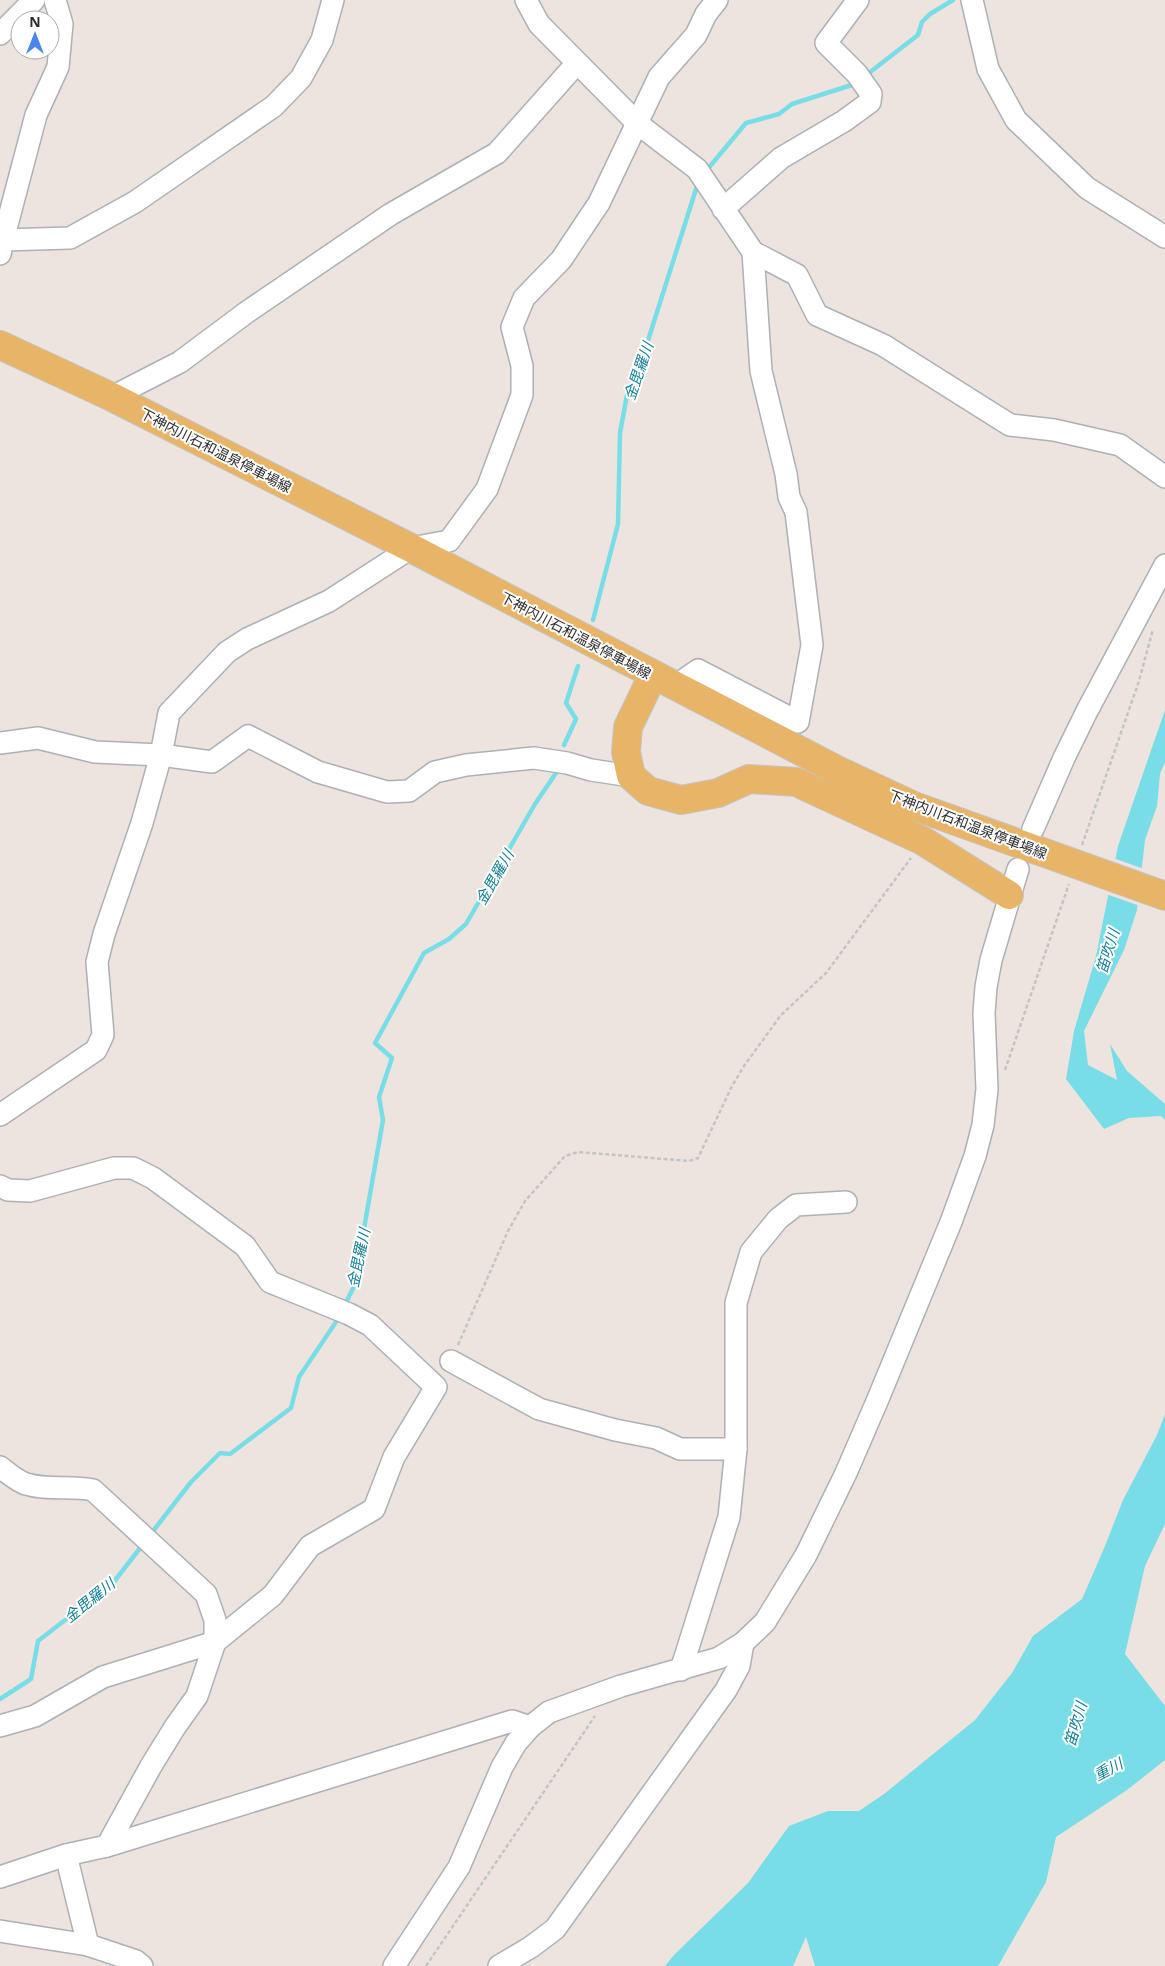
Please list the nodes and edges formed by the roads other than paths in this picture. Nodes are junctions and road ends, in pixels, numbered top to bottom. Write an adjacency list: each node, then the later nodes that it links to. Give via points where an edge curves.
1 (34, 0): 8 (street)
2 (56, 0): 13 (street, via 62,24 58,67 36,115)
3 (334, 0): 13 (street, via 322,40 301,78 274,106 135,202 70,238)
4 (526, 0): 9 (street, via 539,24)
5 (717, 0): 10 (street, via 696,35 659,77)
6 (858, 0): 11 (street, via 826,43 860,79 871,94 870,102 844,122 781,158)
7 (972, 0): 12 (street, via 988,69 1016,120 1087,188)
8 (0, 34)
9 (577, 63): 10 (street); 16 (street, via 497,153 391,214 180,362)
10 (638, 124): 11 (street, via 697,169); 18 (street, via 599,203 561,260 524,298 512,327 522,366 522,396 488,489 449,541)
11 (723, 209): 14 (street)
12 (1165, 237)
13 (2, 247)
14 (753, 252): 17 (street, via 797,275 817,315 882,345 1010,425 1054,430 1120,445); 20 (street, via 761,371 789,497 796,512 812,645 798,722 698,670)
15 (0, 345): 16 (main road, 下神内川石和温泉停車場線)
16 (112, 397): 18 (main road, 下神内川石和温泉停車場線)
17 (1165, 477)
18 (411, 548): 20 (main road, 下神内川石和温泉停車場線); 22 (street, via 329,601 226,652 169,713)
19 (1165, 565): 24 (street, via 1087,711)
20 (664, 681): 23 (main road, via 628,727 626,752); 27 (main road, 下神内川石和温泉停車場線, via 914,806)
21 (0, 742): 22 (street, via 38,738 95,752)
22 (161, 755): 23 (street, via 212,762 248,736 318,772 387,792 409,791 435,772 466,765 534,758); 28 (street, via 97,962 103,1035 96,1050)
23 (631, 776): 26 (main road, via 648,791 681,800 718,793 749,779 796,782 924,841)
24 (1033, 829)
25 (1018, 869): 26 (street)
26 (1009, 895): 35 (street, via 986,987 987,1089 983,1125 966,1185 846,1473 806,1555 765,1622)
27 (1165, 896)
28 (0, 1115)
29 (0, 1186): 34 (street, via 8,1190 30,1190 114,1168 133,1168 153,1178 245,1246 270,1282 370,1325 436,1387 394,1456 374,1509 310,1546 273,1595)
30 (846, 1202): 32 (street, via 796,1205 778,1219 750,1252 736,1303)
31 (450, 1361): 32 (street, via 539,1409 656,1438 680,1448)
32 (736, 1449): 36 (street, via 730,1517)
33 (0, 1467): 34 (street, via 24,1484 93,1490 206,1594 215,1620)
34 (215, 1642): 37 (street, via 104,1678 35,1716); 39 (street, via 197,1696 156,1758)
35 (743, 1643): 36 (street, via 719,1658); 46 (street, via 739,1666 726,1690 555,1929)
36 (681, 1670): 38 (street, via 621,1686 549,1712)
37 (0, 1726)
38 (530, 1727): 39 (street, via 512,1721); 45 (street, via 502,1767 459,1867)
39 (107, 1846): 40 (street)
40 (66, 1855): 41 (street); 43 (street)
41 (0, 1876)
42 (0, 1931): 43 (street)
43 (88, 1945): 44 (street)
44 (142, 1966)
45 (394, 1966)
46 (499, 1966)

